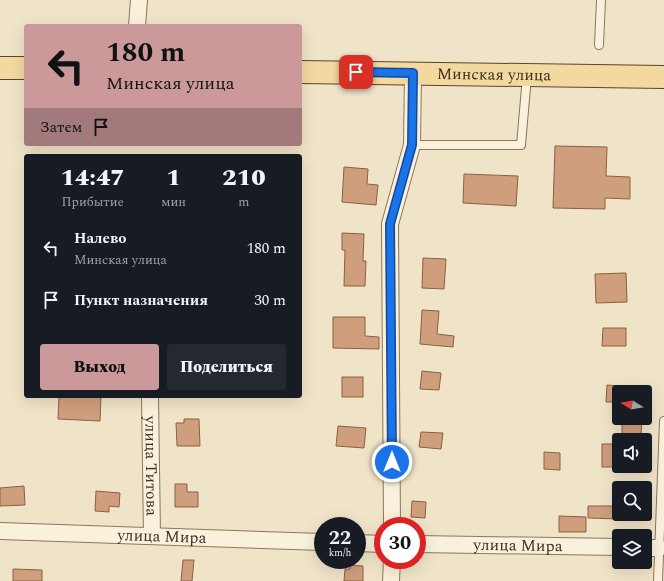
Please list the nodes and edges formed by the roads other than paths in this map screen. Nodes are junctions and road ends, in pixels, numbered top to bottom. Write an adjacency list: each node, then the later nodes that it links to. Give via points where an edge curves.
1 (139, 0): 3 (street)
2 (601, 0): 4 (lane)
3 (137, 24)
4 (599, 46)
5 (0, 68): 6 (main road)
6 (24, 68)
7 (302, 72): 8 (main road, Минская улица)
8 (413, 73): 9 (main road, Минская улица); 11 (street)
9 (527, 75): 10 (main road, Минская улица); 11 (lane, via 521,145)
10 (664, 77)
11 (412, 145): 14 (street, via 390,224)
12 (150, 398): 16 (street, улица Титова)
13 (664, 421): 20 (lane)
14 (392, 517)
15 (0, 531): 16 (street, улица Мира)
16 (152, 536): 17 (street, улица Мира)
17 (314, 542)
18 (426, 544): 19 (street, улица Мира)
19 (612, 547)
20 (652, 548): 23 (lane)
21 (392, 569): 22 (street)
22 (391, 581)
23 (658, 581)

